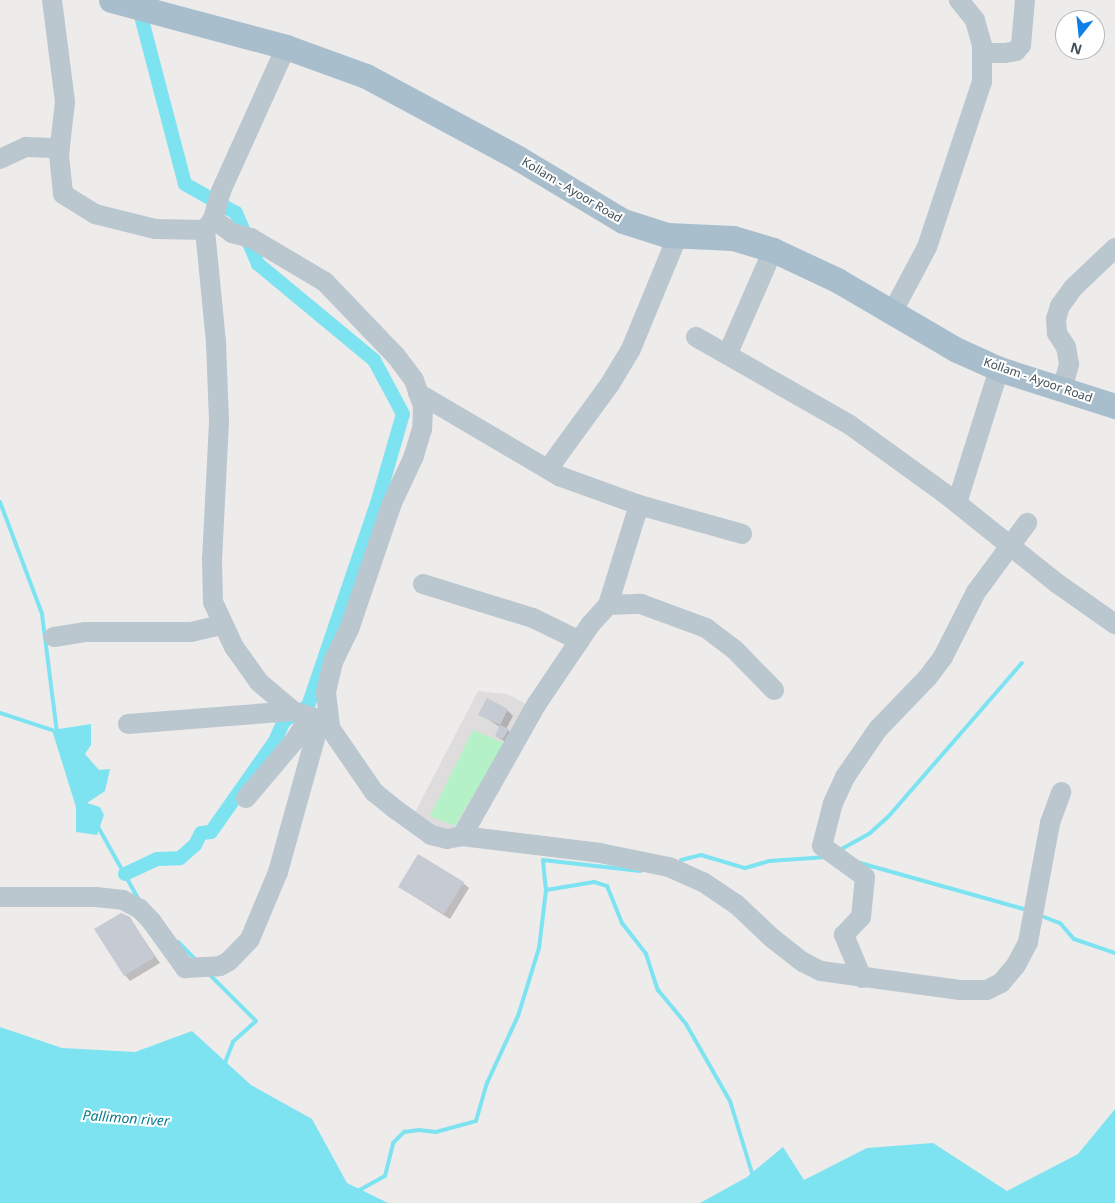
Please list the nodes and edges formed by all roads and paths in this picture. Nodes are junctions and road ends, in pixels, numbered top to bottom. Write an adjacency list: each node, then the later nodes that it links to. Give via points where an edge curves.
1 (52, 0): 7 (street, via 65,102)
2 (111, 0): 5 (main road, Kollam - Ayoor Road)
3 (959, 0): 6 (street, via 975,20)
4 (1025, 0): 6 (street, via 1021,45 1005,53)
5 (286, 48): 9 (street); 10 (main road, Kollam - Ayoor Road, via 366,76 518,158 623,221 646,231)
6 (982, 53): 13 (street, via 982,82 953,174 927,247)
7 (60, 148): 8 (street, via 26,147); 9 (street, via 60,186 63,194 80,207 155,229)
8 (0, 159)
9 (209, 224): 18 (street, via 246,237 325,282 396,356 414,380); 29 (street, via 219,422 212,581 213,602)
10 (678, 235): 12 (main road, Kollam - Ayoor Road, via 733,238); 20 (street, via 631,349 610,384)
11 (1115, 248): 17 (street, via 1073,288 1060,306 1056,319 1057,333 1066,347 1069,364)
12 (773, 250): 13 (main road, Kollam - Ayoor Road); 15 (street)
13 (893, 311): 16 (main road, Kollam - Ayoor Road, via 957,350)
14 (696, 337): 15 (street)
15 (728, 353): 21 (street, via 850,425)
16 (999, 369): 17 (main road, Kollam - Ayoor Road); 21 (street)
17 (1062, 390): 19 (main road, Kollam - Ayoor Road)
18 (418, 393): 20 (street); 33 (street, via 423,406 422,429 414,456 392,503 349,629 333,662 326,692)
19 (1115, 406)
20 (548, 469): 22 (street)
21 (956, 503): 25 (street)
22 (639, 505): 24 (street); 27 (street)
23 (1027, 523): 25 (street)
24 (742, 534)
25 (1012, 548): 28 (street); 39 (street, via 976,592 954,640 928,677 904,699 861,751 833,803 822,846 865,877 860,917 844,935)
26 (423, 584): 31 (street, via 533,618)
27 (608, 605): 31 (street); 32 (street, via 641,604 706,628 735,650)
28 (1115, 624)
29 (222, 625): 30 (street, via 191,632 85,632); 33 (street, via 259,682)
30 (54, 637)
31 (580, 641): 37 (street, via 536,705)
32 (774, 690)
33 (309, 717): 34 (street); 36 (street, via 296,740); 37 (street, via 374,792 395,809 431,835 447,839); 38 (street, via 291,830 262,915 244,948 220,966 194,969 182,965 152,922 140,909 123,900)
34 (128, 724)
35 (1061, 792): 39 (street, via 1050,823 1028,942 1016,965 1001,983 987,990 960,990)
36 (246, 798)
37 (462, 836): 39 (street, via 592,852 669,867 703,882 736,904 803,962 821,971)
38 (0, 897)
39 (862, 978)

